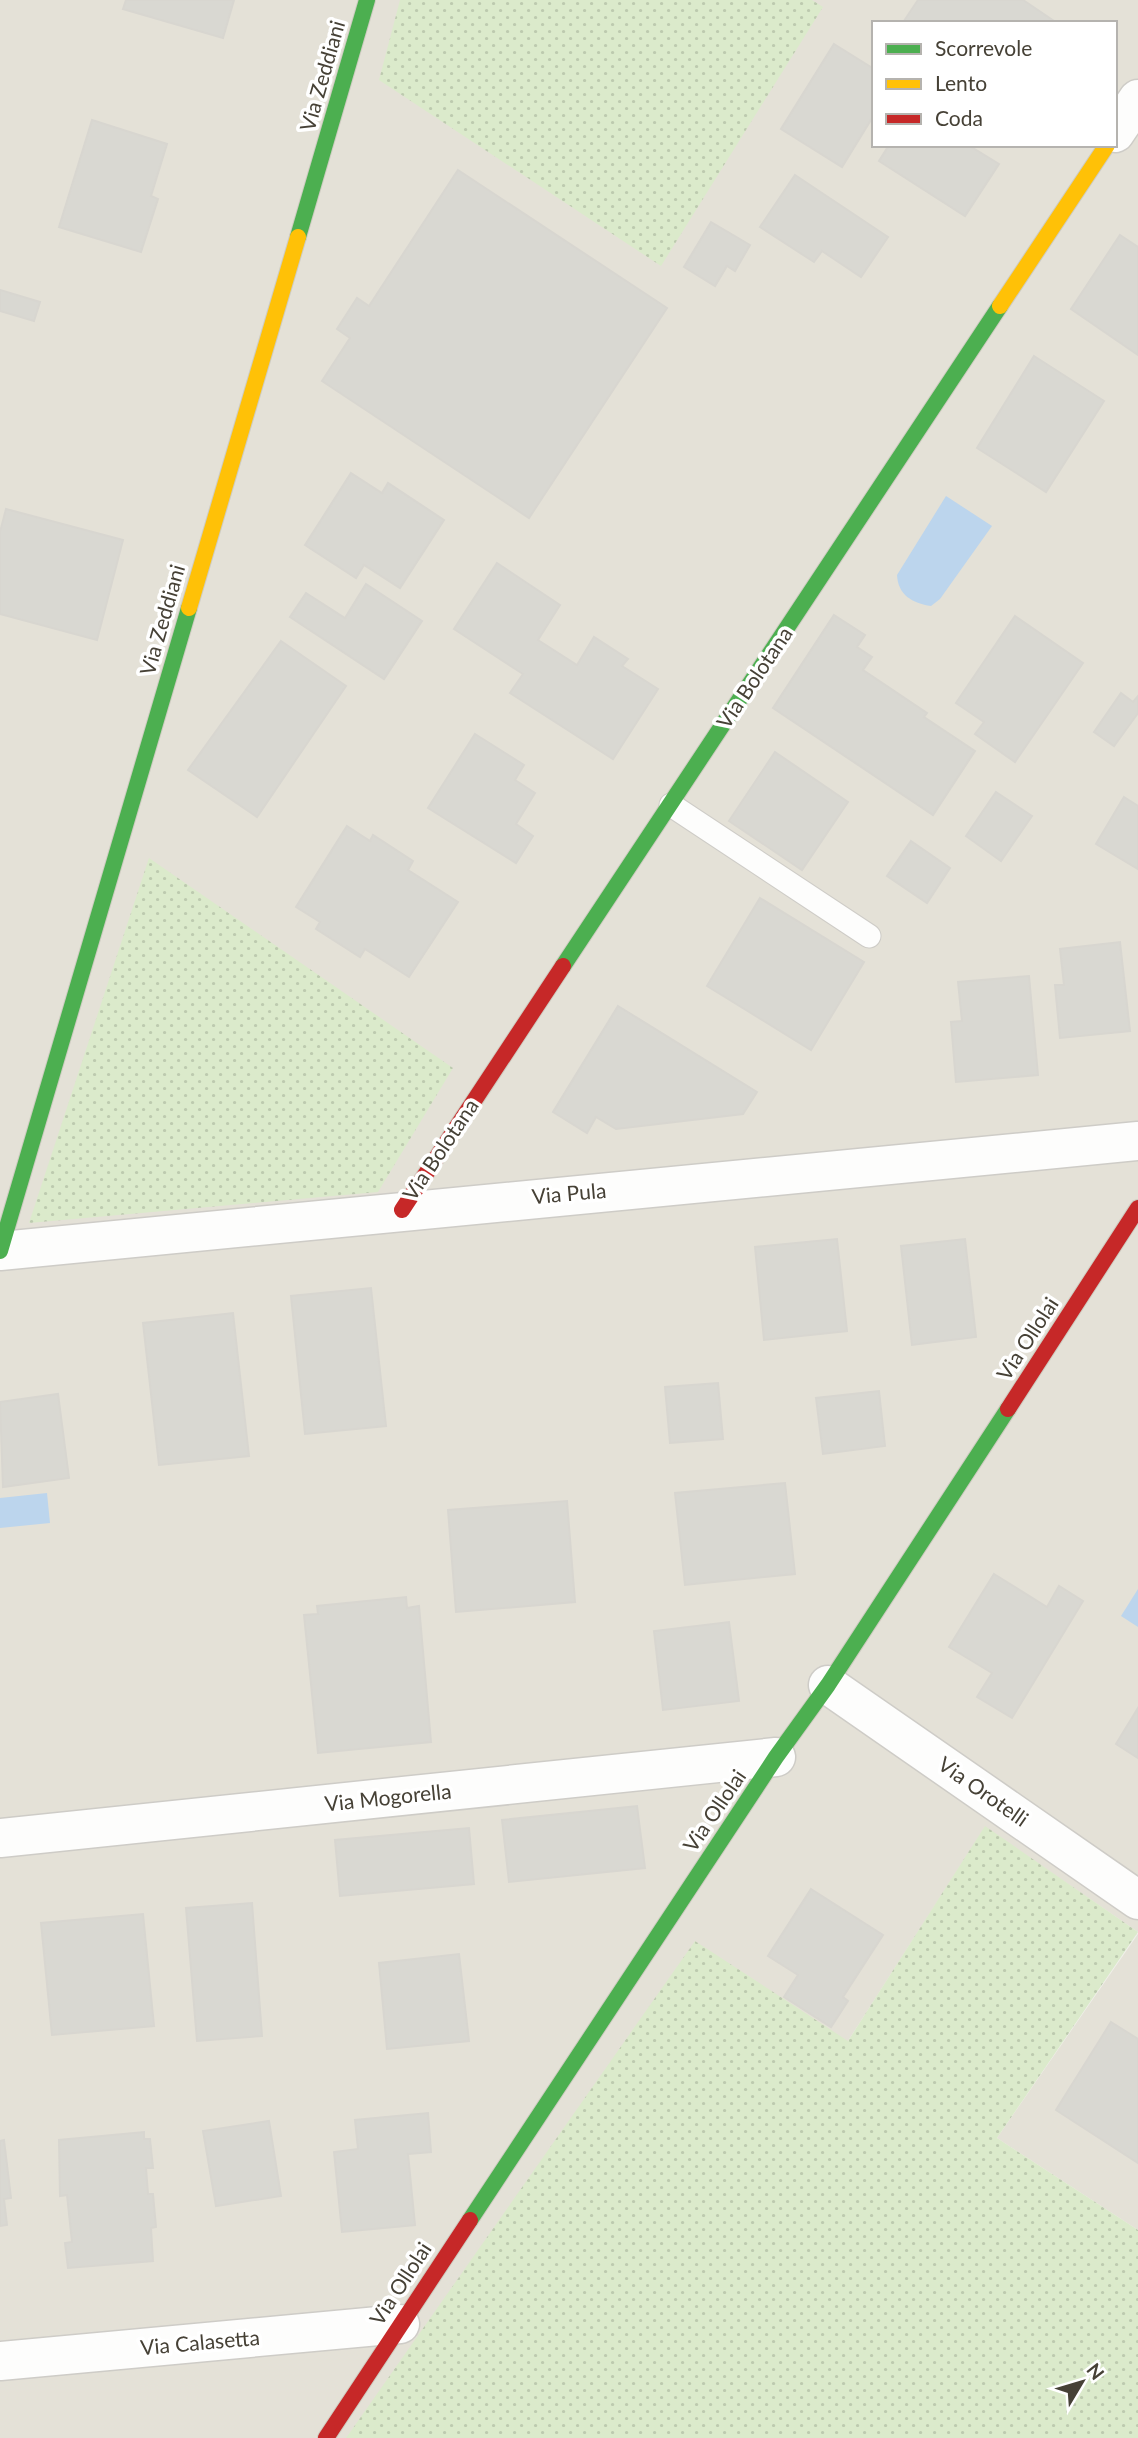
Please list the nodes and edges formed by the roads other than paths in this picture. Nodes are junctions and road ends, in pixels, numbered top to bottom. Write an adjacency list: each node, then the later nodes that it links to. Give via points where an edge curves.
1 (367, 0): 10 (street, Via Zeddiani)
2 (1138, 99): 3 (street)
3 (1117, 130)
4 (1106, 147): 5 (street, Via Bolotana)
5 (671, 805): 6 (lane); 8 (street, Via Bolotana)
6 (869, 936)
7 (1138, 1141): 8 (street, Via Pula)
8 (402, 1210): 10 (street, Via Pula)
9 (1137, 1212): 11 (street, Via Ollolai)
10 (0, 1251)
11 (828, 1685): 12 (street, Via Ollolai); 14 (street, Via Orotelli)
12 (776, 1757): 13 (street, Via Mogorella); 15 (street, Via Ollolai)
13 (0, 1838)
14 (1138, 1900)
15 (400, 2324): 16 (street, Via Calasetta); 17 (street, Via Ollolai)
16 (0, 2361)
17 (326, 2438)

